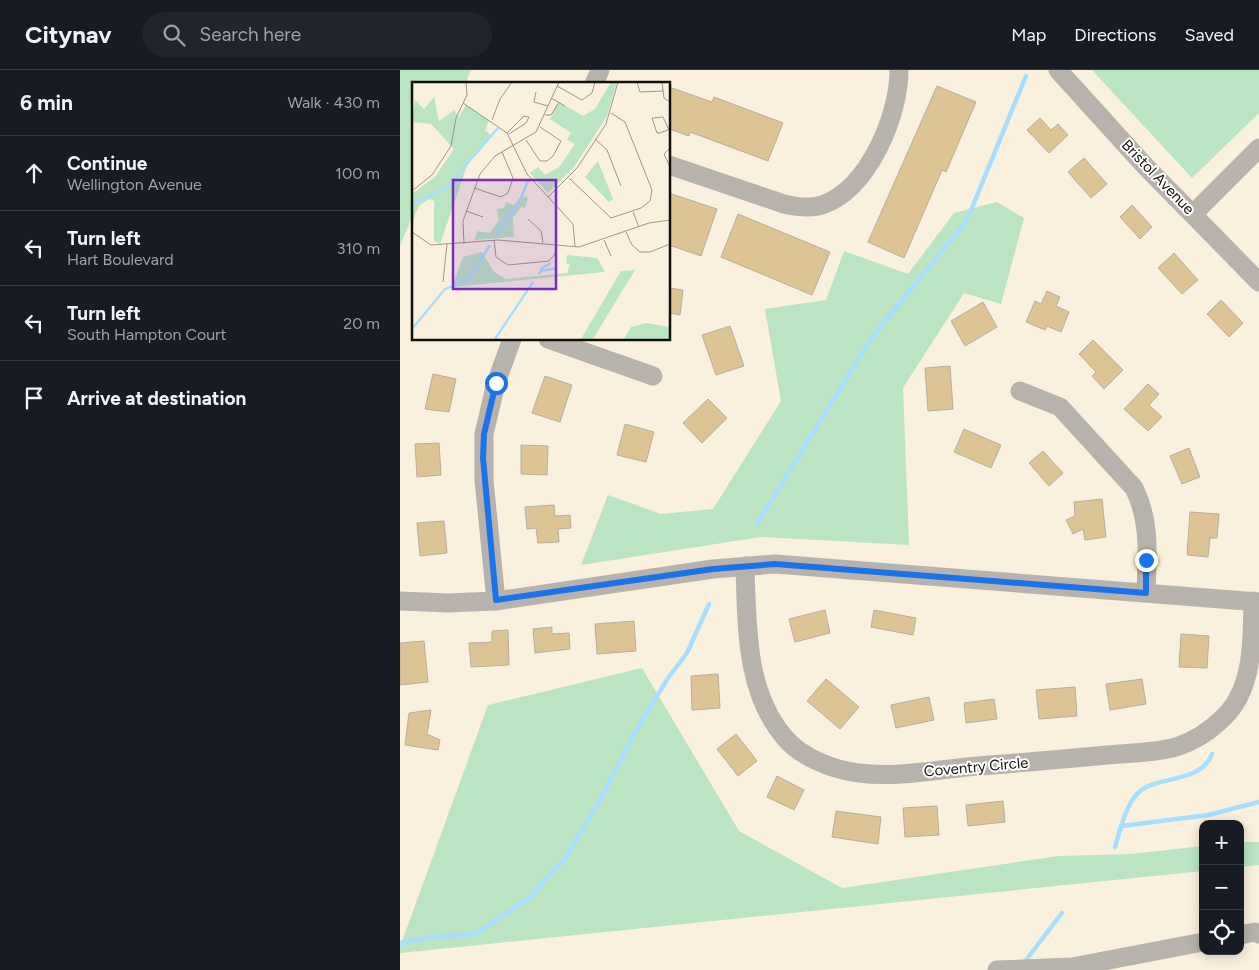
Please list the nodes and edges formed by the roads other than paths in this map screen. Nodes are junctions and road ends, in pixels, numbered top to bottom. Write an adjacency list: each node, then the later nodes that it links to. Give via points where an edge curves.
1 (600, 70): 4 (street)
2 (899, 70): 6 (street, via 892,113 872,160 852,185 823,204 804,208 784,204)
3 (1058, 70): 7 (street, Bristol Avenue)
4 (595, 82)
5 (1259, 148): 7 (street)
6 (670, 165)
7 (1193, 214): 8 (street, Bristol Avenue)
8 (1259, 282)
9 (512, 340): 15 (street, via 496,383 484,434 484,480)
10 (551, 340): 11 (street)
11 (653, 376)
12 (1020, 391): 14 (street, via 1060,407 1134,488 1142,504 1146,524)
13 (745, 566): 14 (street, via 808,566); 15 (street); 17 (street, Coventry Circle, via 754,675 762,704 786,739 801,751 817,762 858,773 904,773 1079,759 1152,751 1195,740 1226,715 1246,679)
14 (1146, 593): 17 (street)
15 (496, 600): 16 (street)
16 (400, 601)
17 (1256, 602)
18 (1244, 934): 19 (street)
19 (1259, 934)
20 (1199, 943): 21 (street, via 1072,967)
21 (997, 970)

